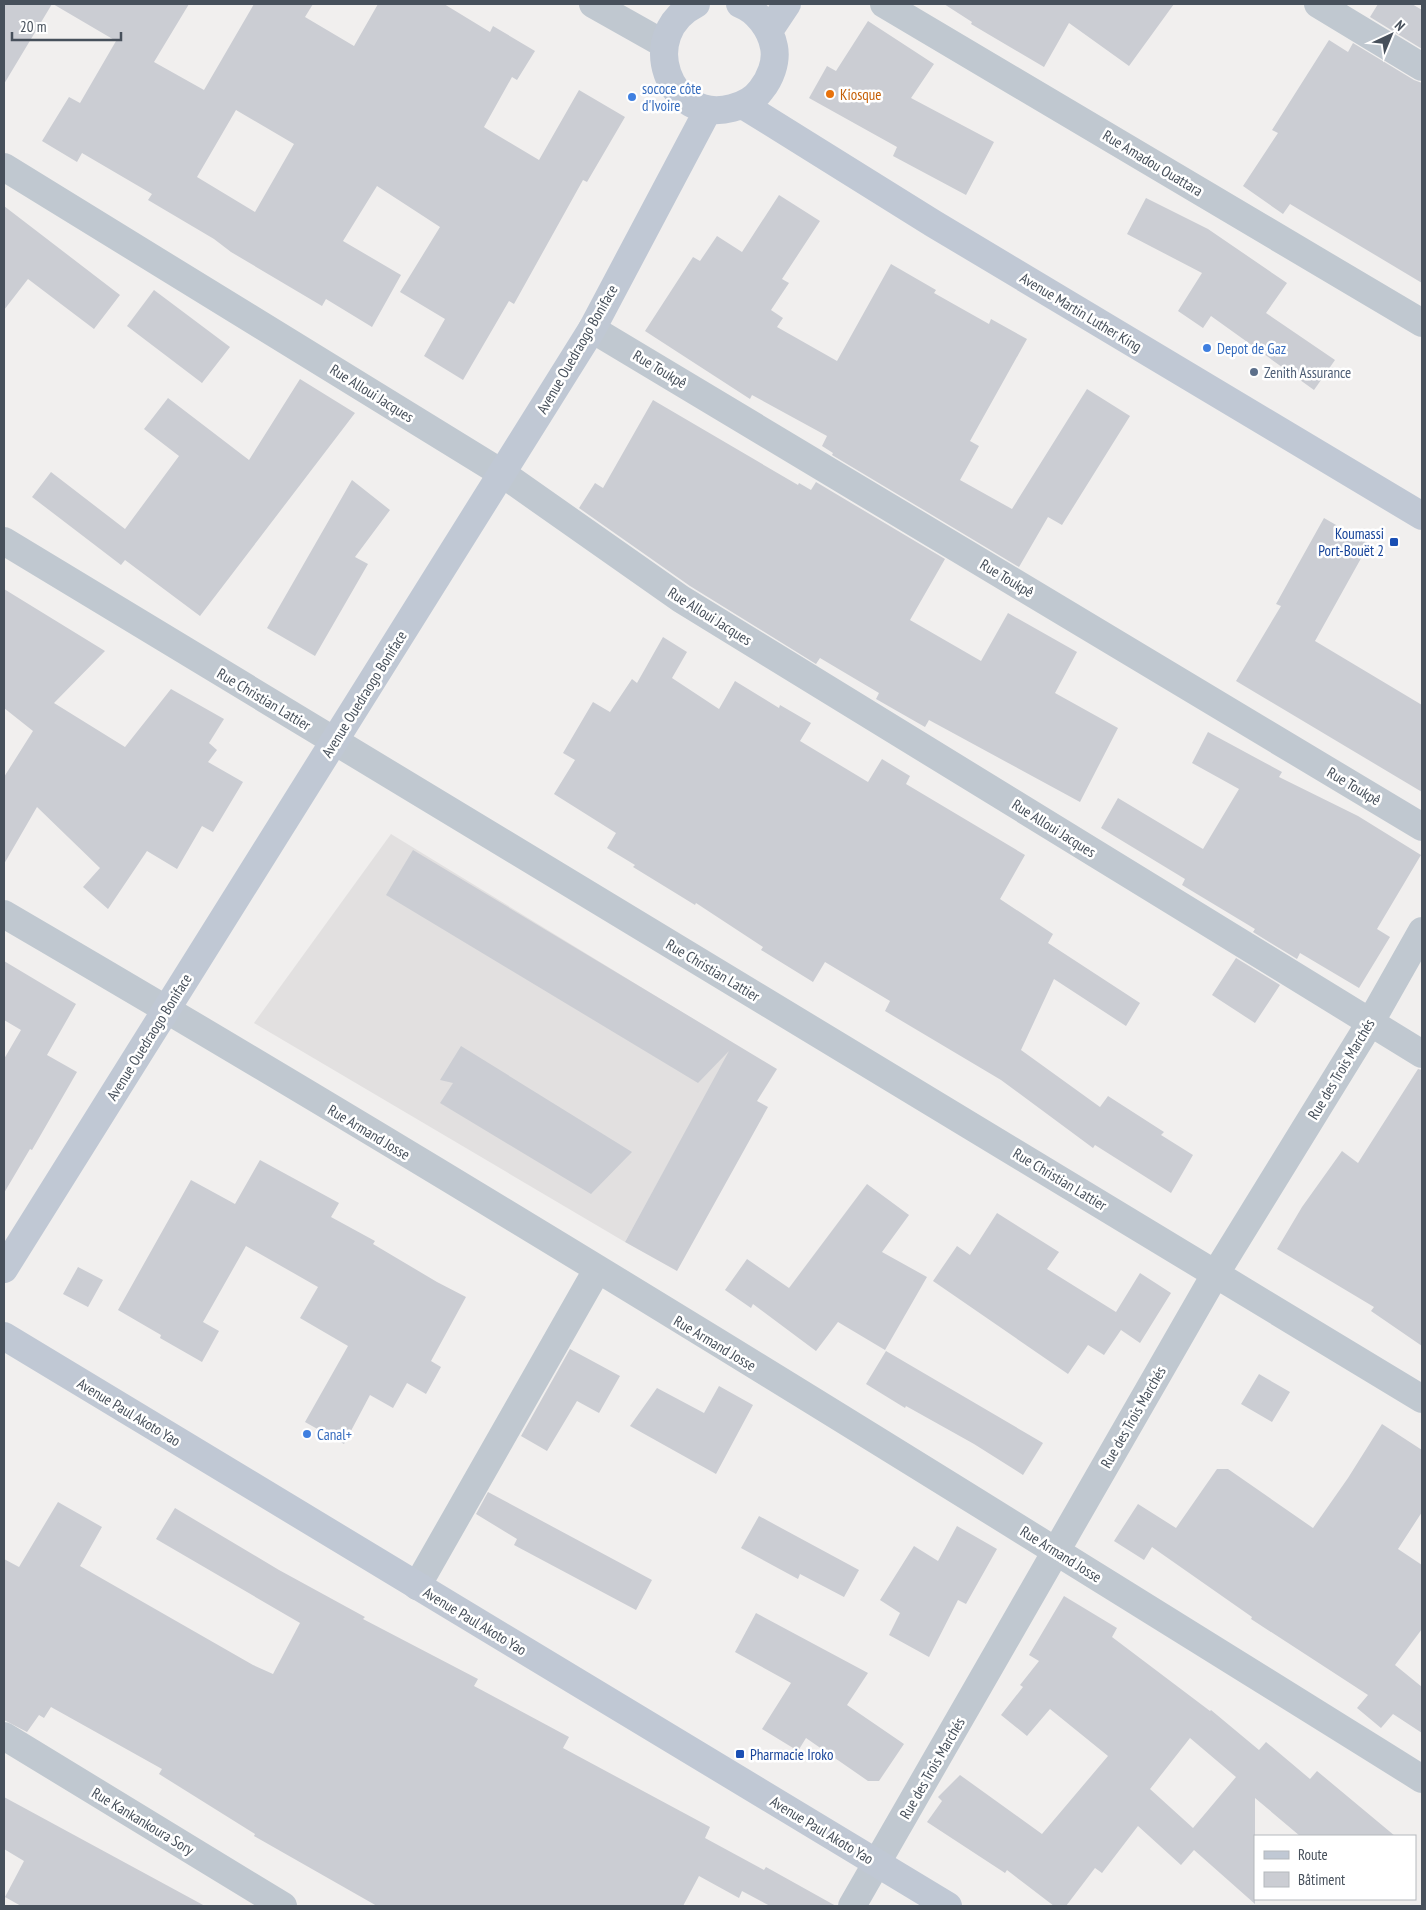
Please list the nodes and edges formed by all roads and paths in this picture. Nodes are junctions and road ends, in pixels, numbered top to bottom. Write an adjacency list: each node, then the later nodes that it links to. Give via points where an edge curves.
1 (593, 4): 8 (street)
2 (695, 4): 8 (street, via 670,27)
3 (740, 4): 7 (street, via 759,17)
4 (787, 4): 7 (street)
5 (884, 4): 13 (street, Rue Amadou Ouattara)
6 (1318, 4): 9 (street)
7 (769, 31): 10 (street, via 774,48 768,82 757,96)
8 (664, 44): 11 (street, via 664,62 678,92 692,104)
9 (1422, 67)
10 (743, 105): 11 (street, via 726,110); 16 (street, Avenue Martin Luther King, via 934,224)
11 (708, 110): 14 (street, Avenue Ouedraogo Boniface)
12 (4, 167): 15 (street, Rue Alloui Jacques)
13 (1422, 323)
14 (592, 329): 15 (street, Avenue Ouedraogo Boniface); 19 (street, Rue Toukpê)
15 (503, 474): 18 (street, Avenue Ouedraogo Boniface); 23 (street, Rue Alloui Jacques, via 681,599)
16 (1422, 516)
17 (4, 541): 18 (street, Rue Christian Lattier)
18 (334, 741): 22 (street, Avenue Ouedraogo Boniface); 27 (street, Rue Christian Lattier)
19 (1422, 827)
20 (4, 914): 22 (street, Rue Armand Josse)
21 (1422, 931): 23 (street, Rue des Trois Marchés)
22 (166, 1009): 25 (street, Avenue Ouedraogo Boniface); 26 (street, Rue Armand Josse)
23 (1370, 1023): 24 (street, Rue Alloui Jacques); 27 (street, Rue des Trois Marchés)
24 (1422, 1054)
25 (4, 1269)
26 (597, 1270): 30 (street, Rue Armand Josse); 31 (street)
27 (1216, 1273): 29 (street, Rue Christian Lattier); 30 (street, Rue des Trois Marchés)
28 (4, 1336): 31 (street, Avenue Paul Akoto Yao)
29 (1422, 1399)
30 (1056, 1551): 33 (street, Rue Armand Josse); 34 (street, Rue des Trois Marchés)
31 (417, 1586): 34 (street, Avenue Paul Akoto Yao)
32 (4, 1736): 35 (street, Rue Kankankoura Sory)
33 (1422, 1779)
34 (878, 1864): 36 (street, Rue des Trois Marchés); 37 (street, Avenue Paul Akoto Yao)
35 (283, 1906)
36 (852, 1906)
37 (948, 1906)

